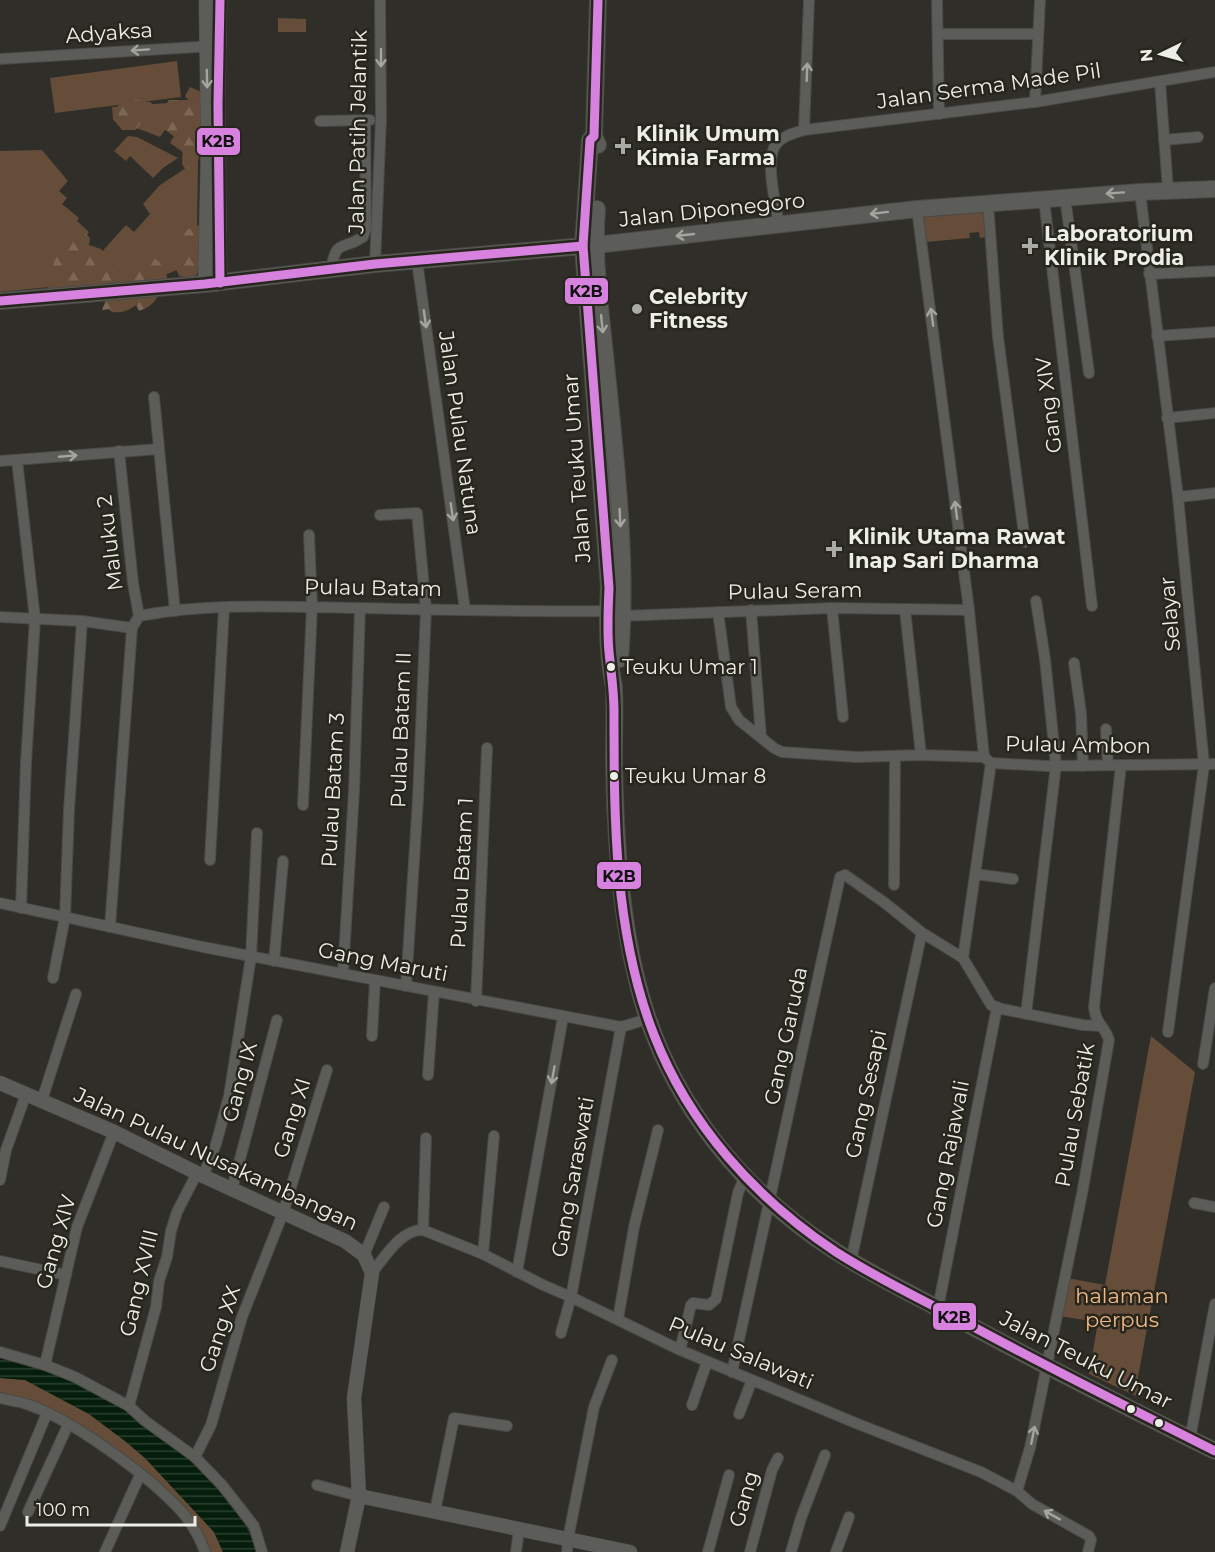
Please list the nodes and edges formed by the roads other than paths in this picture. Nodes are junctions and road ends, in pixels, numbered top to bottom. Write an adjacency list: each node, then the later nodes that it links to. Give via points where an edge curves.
1 (206, 0): 10 (street)
2 (220, 0): 10 (street)
3 (380, 0): 16 (street, Jalan Patih Jelantik, one-way to 16)
4 (598, 0): 30 (main road, Jalan Teuku Umar, via 594,136 598,142)
5 (809, 0): 19 (street, one-way to 5)
6 (1040, 0): 9 (street)
7 (938, 1): 8 (street)
8 (938, 34): 9 (street); 15 (street)
9 (1037, 34): 14 (street)
10 (213, 46): 11 (street, Adyaksa, one-way to 11); 36 (street, via 218,104)
11 (0, 59)
12 (1215, 72): 13 (street, Jalan Serma Made Pil)
13 (1160, 82): 14 (street, Jalan Serma Made Pil); 21 (street)
14 (1035, 102): 15 (street, Jalan Serma Made Pil)
15 (939, 114): 19 (street, Jalan Serma Made Pil)
16 (381, 119): 17 (street); 32 (street, Jalan Patih Jelantik)
17 (365, 120): 18 (street); 33 (street, via 366,228 363,237 338,248)
18 (320, 121)
19 (804, 130): 29 (street, Jalan Serma Made Pil, via 785,137 772,151 770,163)
20 (1198, 137): 21 (street)
21 (1164, 140): 23 (street)
22 (1215, 189): 23 (main road, Jalan Diponegoro)
23 (1168, 190): 24 (main road, Jalan Diponegoro)
24 (1140, 192): 25 (main road, Jalan Diponegoro, one-way to 25); 35 (street, Selayar)
25 (1065, 197): 26 (main road, Jalan Diponegoro); 40 (street, Gang XIV)
26 (1044, 199): 27 (main road, Jalan Diponegoro); 56 (street, Gang XIV)
27 (988, 203): 28 (main road, Jalan Diponegoro); 52 (street, via 998,337)
28 (917, 209): 29 (main road, Jalan Diponegoro, one-way to 29); 64 (street, Pulau Ambon, one-way to 28)
29 (779, 225): 30 (main road, Jalan Diponegoro, one-way to 30)
30 (589, 245): 31 (main road, Jalan Diponegoro); 54 (main road, Jalan Teuku Umar, via 620,518)
31 (417, 261): 32 (main road, Jalan Diponegoro); 61 (street, Jalan Pulau Natuna, one-way to 61)
32 (375, 264): 33 (main road, Jalan Diponegoro)
33 (331, 270): 36 (main road, Jalan Diponegoro)
34 (1215, 271): 35 (street)
35 (1149, 274): 39 (street, Selayar)
36 (213, 284): 37 (main road, Jalan Diponegoro)
37 (0, 301)
38 (1215, 332): 39 (street)
39 (1157, 336): 43 (street, Selayar)
40 (1089, 373)
41 (154, 397): 44 (street)
42 (1215, 414): 43 (street)
43 (1167, 418): 49 (street, Selayar)
44 (159, 449): 45 (street); 65 (street)
45 (119, 452): 46 (street, one-way to 45); 67 (street, Maluku 2)
46 (17, 460): 47 (street); 69 (street)
47 (0, 461)
48 (1215, 493): 49 (street)
49 (1178, 497): 83 (street, Selayar)
50 (380, 515): 60 (street, Pulau Batam II, via 417,513)
51 (309, 536): 55 (street)
52 (1025, 542)
53 (1036, 601): 80 (street)
54 (614, 605): 61 (street, Pulau Batam); 66 (street, Pulau Seram); 111 (main road, Jalan Teuku Umar, via 619,670 614,687 615,779 622,894)
55 (312, 606): 57 (street, Pulau Batam); 58 (street, Pulau Batam); 85 (street)
56 (1092, 606)
57 (224, 607): 65 (street, Pulau Batam); 87 (street)
58 (360, 608): 60 (street, Pulau Batam); 100 (street, Pulau Batam 3)
59 (832, 608): 62 (street, Pulau Seram); 63 (street, Pulau Seram); 73 (street)
60 (426, 609): 61 (street, Pulau Batam); 103 (street, Pulau Batam II)
61 (465, 610)
62 (751, 610): 66 (street, Pulau Seram); 75 (street)
63 (905, 610): 64 (street, Pulau Seram); 77 (street)
64 (969, 610): 79 (street, Pulau Ambon)
65 (175, 611): 67 (street, Pulau Batam)
66 (718, 612): 75 (street, via 731,707 739,720)
67 (139, 616): 71 (street, Maluku 2)
68 (0, 617): 69 (street)
69 (36, 619): 70 (street); 93 (street)
70 (82, 621): 71 (street); 94 (street)
71 (132, 628): 95 (street)
72 (1074, 663): 84 (street)
73 (843, 717)
74 (1106, 729): 81 (street)
75 (761, 736): 78 (street, via 782,752)
76 (487, 748): 107 (street, Pulau Batam 1)
77 (921, 755): 78 (street); 79 (street)
78 (895, 757): 91 (street)
79 (988, 760): 80 (street, Pulau Ambon); 89 (street)
80 (1056, 765): 84 (street, Pulau Ambon); 109 (street)
81 (1108, 765): 82 (street, Pulau Ambon); 84 (street, Pulau Ambon)
82 (1121, 765): 83 (street, Pulau Ambon); 113 (street, Pulau Sebatik, via 1094,1007)
83 (1209, 765): 115 (street, Selayar)
84 (1083, 766)
85 (303, 805)
86 (257, 833): 97 (street, Gang XVIII)
87 (210, 860)
88 (283, 861): 99 (street)
89 (975, 874): 90 (street); 98 (street)
90 (1013, 879)
91 (894, 885)
92 (0, 903): 93 (street, Gang Maruti)
93 (21, 908): 94 (street, Gang Maruti)
94 (65, 917): 95 (street, Gang Maruti); 101 (street)
95 (110, 927): 97 (street, Gang Maruti)
96 (921, 936): 140 (street, Gang Sesapi)
97 (251, 957): 99 (street, Gang Maruti); 127 (street, Gang XVIII, via 229,1096 216,1143)
98 (963, 958): 108 (street, via 991,1005); 131 (street, Gang Garuda, via 845,875 840,877)
99 (274, 961): 100 (street, Gang Maruti)
100 (343, 973): 102 (street, Gang Maruti)
101 (53, 978)
102 (375, 980): 103 (street, Gang Maruti); 116 (street)
103 (406, 986): 105 (street, Gang Maruti)
104 (1215, 988): 117 (street)
105 (434, 992): 107 (street, Gang Maruti); 119 (street)
106 (76, 994): 122 (street)
107 (476, 1001): 110 (street, Gang Maruti)
108 (997, 1007): 109 (street); 146 (street, Gang Rajawali)
109 (1026, 1014): 113 (street)
110 (563, 1017): 114 (street, Gang Maruti); 141 (street, one-way to 141)
111 (648, 1019): 114 (street, Gang Maruti); 128 (main road, Jalan Teuku Umar, via 684,1100 712,1141)
112 (277, 1020): 130 (street, Gang IX)
113 (1100, 1026): 154 (street, Pulau Sebatik, via 1109,1040)
114 (621, 1027): 144 (street, Gang Saraswati)
115 (1168, 1032)
116 (372, 1036)
117 (1203, 1064)
118 (327, 1070): 135 (street, Gang XI)
119 (428, 1075)
120 (0, 1083): 121 (street, Jalan Pulau Nusakambangan)
121 (26, 1094): 122 (street, Jalan Pulau Nusakambangan); 129 (street)
122 (42, 1100): 124 (street, Jalan Pulau Nusakambangan)
123 (658, 1130): 147 (street, via 634,1227)
124 (114, 1132): 127 (street, Jalan Pulau Nusakambangan); 143 (street, Gang XIV, via 77,1227)
125 (494, 1136): 137 (street)
126 (426, 1138): 136 (street)
127 (200, 1174): 130 (street, Jalan Pulau Nusakambangan); 159 (street, Gang XVIII, via 177,1212 171,1231 156,1307)
128 (745, 1176): 131 (main road, Jalan Teuku Umar); 149 (street, via 716,1299 709,1305 690,1305)
129 (0, 1180)
130 (232, 1189): 135 (street, Jalan Pulau Nusakambangan)
131 (770, 1200): 140 (main road, Jalan Teuku Umar, via 802,1228); 155 (street, Gang Garuda)
132 (1194, 1203): 134 (street)
133 (384, 1208): 138 (street)
134 (1215, 1208)
135 (283, 1213): 138 (street, Jalan Pulau Nusakambangan, via 345,1240); 167 (street, Gang XX, via 242,1317 211,1425)
136 (423, 1230): 137 (street, Pulau Salawati); 142 (street, via 402,1238)
137 (483, 1254): 141 (street, Pulau Salawati)
138 (364, 1255): 142 (street, Jalan Pulau Nusakambangan)
139 (0, 1261): 143 (street)
140 (851, 1261): 146 (main road, Jalan Teuku Umar)
141 (517, 1272): 144 (street, Pulau Salawati)
142 (372, 1273): 173 (street, via 354,1398)
143 (66, 1275): 153 (street, Gang XIV)
144 (571, 1297): 147 (street, Pulau Salawati); 148 (street, Gang Saraswati)
145 (1215, 1305): 164 (street)
146 (938, 1308): 154 (main road, Jalan Teuku Umar)
147 (618, 1319): 149 (street, Pulau Salawati)
148 (561, 1333)
149 (680, 1350): 152 (street, Pulau Salawati)
150 (0, 1352): 153 (street)
151 (612, 1360): 179 (street, via 594,1407)
152 (707, 1362): 155 (street, Pulau Salawati); 158 (street)
153 (45, 1365): 159 (street)
154 (1046, 1365): 164 (main road, Jalan Teuku Umar); 172 (street, Pulau Sebatik, one-way to 154, via 1030,1448)
155 (732, 1372): 156 (street, Pulau Salawati)
156 (752, 1380): 161 (street); 172 (street, Pulau Salawati, via 981,1472)
157 (0, 1398): 160 (street)
158 (692, 1405)
159 (129, 1406): 167 (street)
160 (47, 1413): 162 (street); 177 (street)
161 (739, 1414)
162 (68, 1425): 169 (street); 175 (street)
163 (507, 1426): 174 (street, via 455,1417)
164 (1190, 1439): 165 (main road, Jalan Teuku Umar)
165 (1215, 1451)
166 (825, 1455): 188 (street)
167 (195, 1457): 182 (street, via 254,1526)
168 (778, 1458): 187 (street, Gang)
169 (140, 1475): 180 (street); 181 (street, via 182,1513)
170 (729, 1475): 186 (street)
171 (317, 1485): 173 (street)
172 (1017, 1491): 190 (street, Pulau Salawati, one-way to 172, via 1089,1536 1032,1504)
173 (359, 1496): 174 (street); 183 (street)
174 (435, 1511): 178 (street)
175 (28, 1512)
176 (849, 1517): 189 (street)
177 (0, 1526)
178 (519, 1529): 179 (street); 184 (street)
179 (567, 1546): 185 (street)
180 (105, 1552)
181 (205, 1552)
182 (262, 1552)
183 (347, 1552)
184 (516, 1552)
185 (630, 1552)
186 (708, 1552)
187 (750, 1552)
188 (791, 1552)
189 (836, 1552)
190 (1088, 1552)

